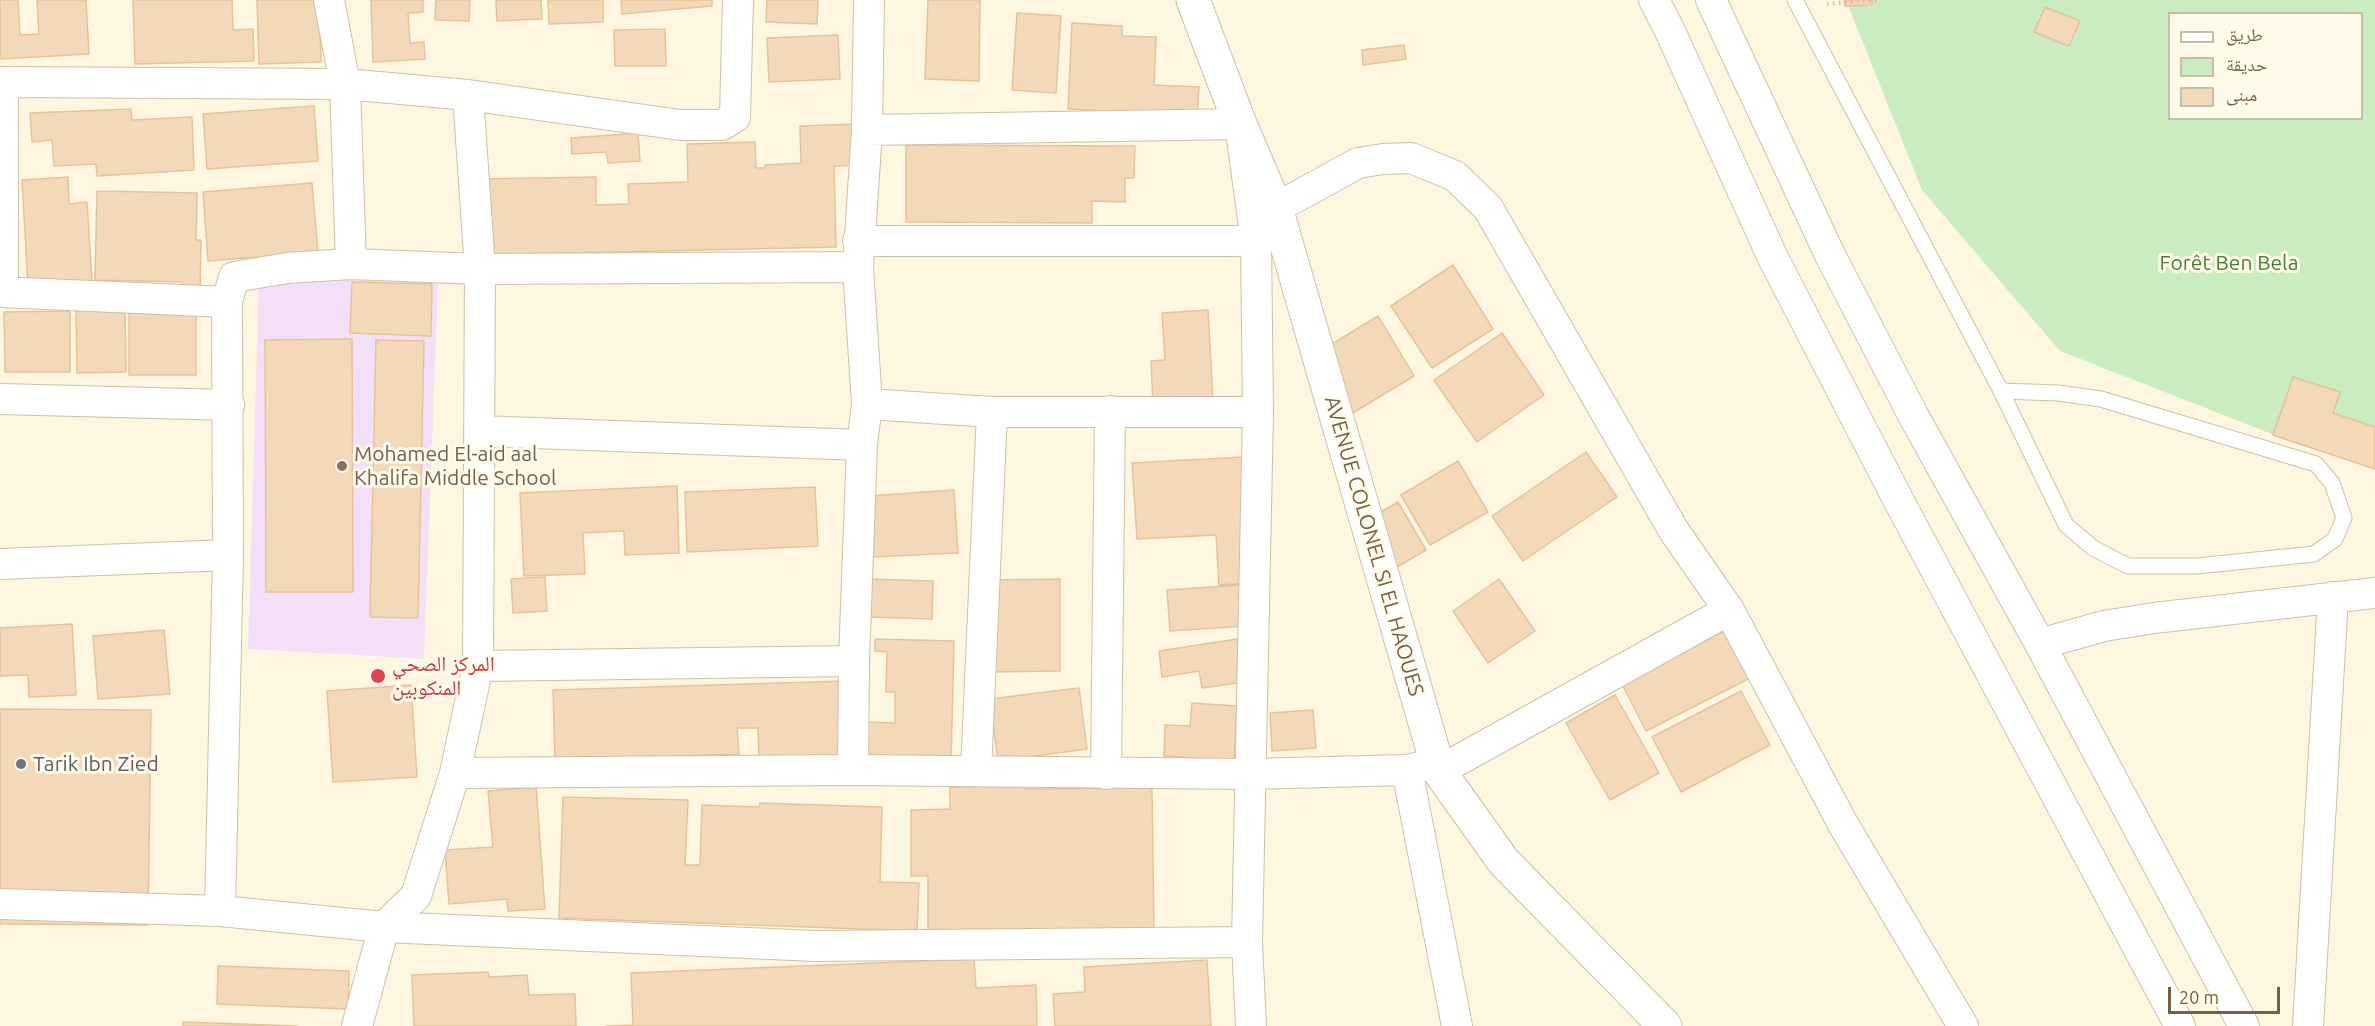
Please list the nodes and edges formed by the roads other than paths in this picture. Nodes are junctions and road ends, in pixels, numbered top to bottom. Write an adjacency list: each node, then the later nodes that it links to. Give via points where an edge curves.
1 (329, 0): 9 (street)
2 (738, 0): 10 (street, via 735,117 723,125 680,125)
3 (869, 0): 12 (street)
4 (1192, 0): 11 (street, AVENUE COLONEL SI EL HAOUES)
5 (1654, 0): 52 (street, via 1773,258)
6 (1717, 2): 34 (street, via 1830,255)
7 (1797, 3): 20 (lane)
8 (2, 82): 9 (street); 18 (street)
9 (345, 84): 10 (street); 16 (street)
10 (468, 95): 17 (street)
11 (1240, 124): 12 (street); 13 (street, AVENUE COLONEL SI EL HAOUES); 14 (street)
12 (867, 130): 15 (street)
13 (1276, 208): 33 (street, via 1358,163 1411,158 1455,176 1488,208 1674,531); 37 (street, AVENUE COLONEL SI EL HAOUES)
14 (1256, 241): 15 (street); 26 (street)
15 (858, 254): 17 (street); 22 (street)
16 (351, 264): 17 (street); 19 (street, via 287,268 234,277)
17 (480, 269): 27 (street)
18 (2, 292): 19 (street)
19 (227, 302): 23 (street)
20 (2001, 391): 20 (lane, via 2066,525 2093,548 2128,566 2197,566 2314,554 2335,538 2344,518 2332,483 2316,464 2101,399)
21 (0, 399): 23 (street)
22 (867, 404): 25 (street); 28 (street)
23 (229, 405): 29 (street)
24 (1110, 411): 25 (street); 26 (street); 41 (street)
25 (992, 412): 39 (street)
26 (1258, 412): 42 (street)
27 (479, 431): 28 (street); 36 (street)
28 (862, 445): 35 (street)
29 (228, 555): 30 (street); 44 (street)
30 (0, 564)
31 (2375, 593): 32 (street)
32 (2333, 597): 34 (street, via 2104,626); 54 (street)
33 (1729, 610): 37 (street); 51 (street, via 1843,824)
34 (2040, 644): 53 (street)
35 (854, 662): 36 (street); 38 (street)
36 (478, 666): 40 (street)
37 (1427, 768): 42 (street); 49 (street); 50 (street, AVENUE COLONEL SI EL HAOUES, via 1504,862)
38 (853, 771): 39 (street); 40 (street)
39 (976, 771): 41 (street)
40 (455, 773): 45 (street, via 416,896)
41 (1106, 774): 42 (street)
42 (1249, 774): 46 (street)
43 (0, 904): 44 (street)
44 (220, 911): 45 (street)
45 (384, 927): 46 (street, via 816,946); 47 (street)
46 (1247, 942): 48 (street)
47 (357, 1026)
48 (1251, 1026)
49 (1456, 1026)
50 (1665, 1026)
51 (1963, 1026)
52 (2180, 1026)
53 (2244, 1026)
54 (2308, 1026)

